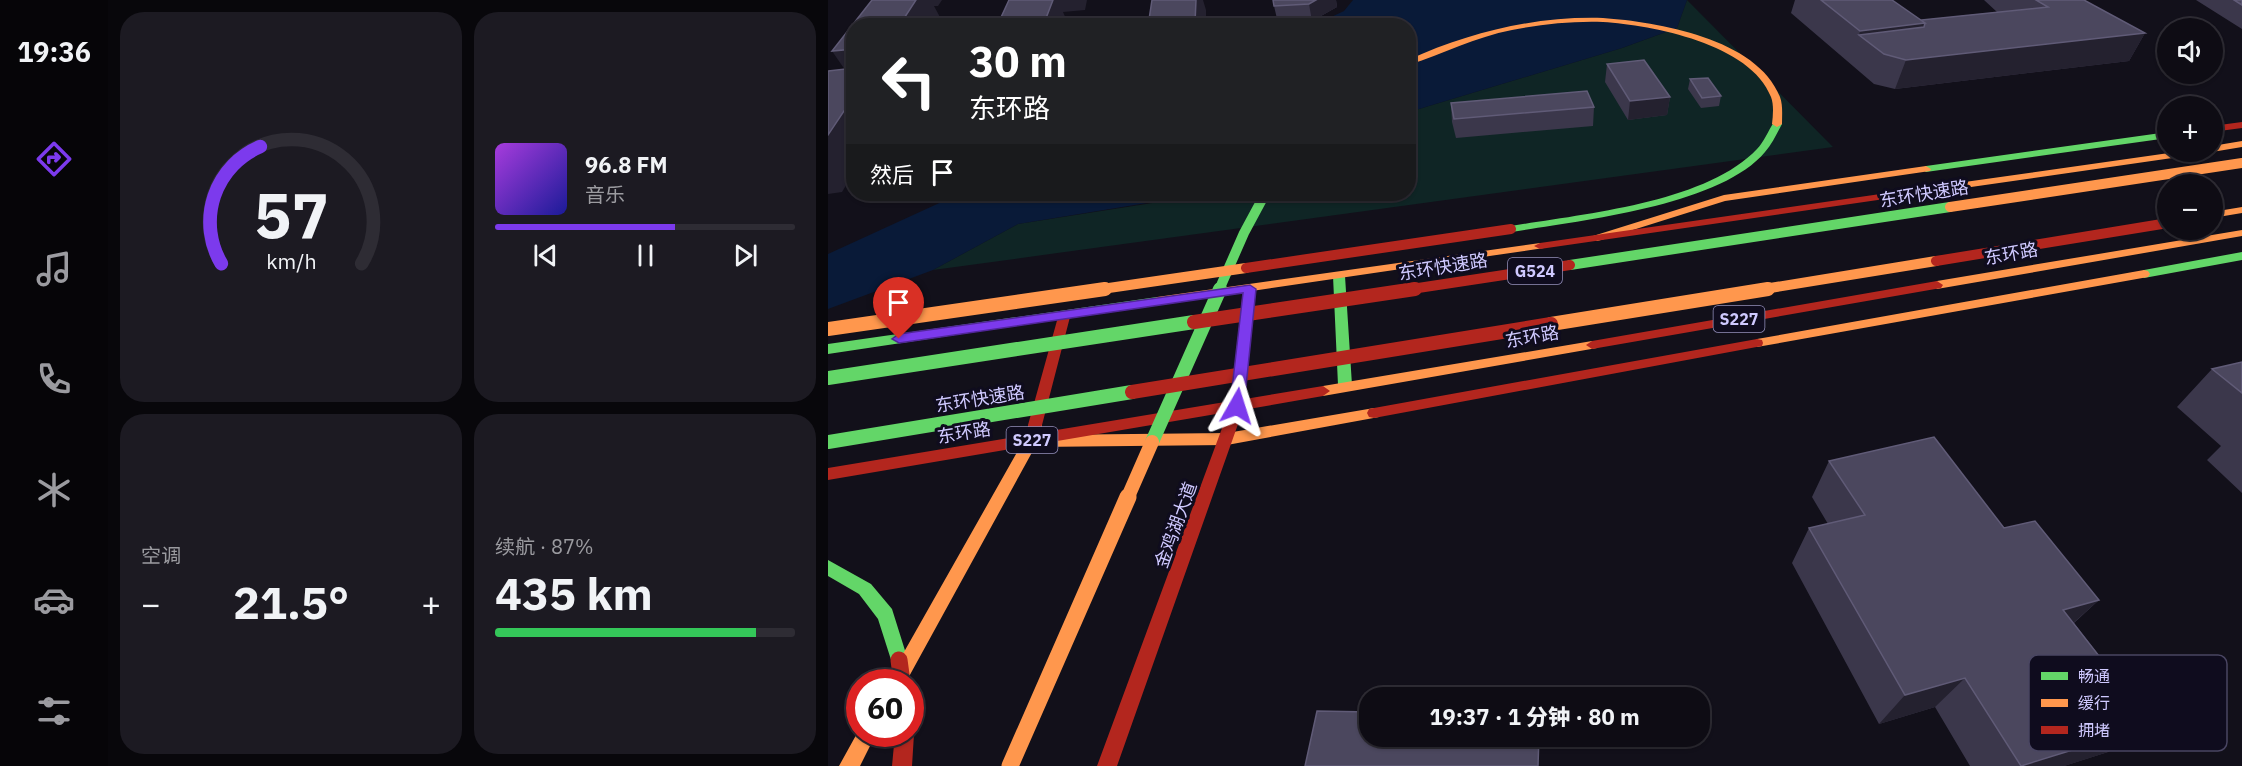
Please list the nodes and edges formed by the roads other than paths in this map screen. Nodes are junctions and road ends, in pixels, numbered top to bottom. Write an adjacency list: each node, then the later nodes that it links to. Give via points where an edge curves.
1 (1416, 60): 17 (main road, bridge, via 1472,38 1536,23 1582,20 1641,24 1697,37 1746,62 1771,91 1777,119 1764,148 1739,170 1700,189 1642,205 1511,229)
2 (2157, 137): 12 (main road, via 1724,198)
3 (2242, 144): 4 (main road)
4 (2223, 147)
5 (2157, 157): 12 (main road)
6 (2242, 163): 19 (main road, 东环快速路 / G524, bridge)
7 (1261, 201): 33 (main road, bridge)
8 (2242, 210): 9 (main road)
9 (2223, 213)
10 (2157, 225): 24 (main road, 东环快速路, bridge)
11 (2242, 233): 20 (main road, 东环路 / S227)
12 (1597, 238): 14 (main road)
13 (2242, 256): 22 (main road)
14 (1339, 276): 15 (main road); 20 (main road)
15 (1250, 289): 16 (main road); 21 (main road, 金鸡湖大道)
16 (1065, 315): 18 (main road); 23 (main road)
17 (828, 329)
18 (828, 349)
19 (828, 378)
20 (1345, 387): 21 (main road, 东环路 / S227)
21 (1237, 406): 22 (main road, 金鸡湖大道); 23 (main road, 东环路 / S227)
22 (1227, 439): 23 (main road); 34 (main road, 金鸡湖大道)
23 (1031, 441): 25 (main road, 东环路 / S227); 28 (main road)
24 (828, 442)
25 (828, 474)
26 (828, 567): 27 (main road, bridge, via 865,589 886,615)
27 (900, 669)
28 (903, 669)
29 (860, 747): 31 (main road)
30 (903, 747): 32 (main road)
31 (849, 766)
32 (902, 766)
33 (1010, 766)
34 (1107, 766)

